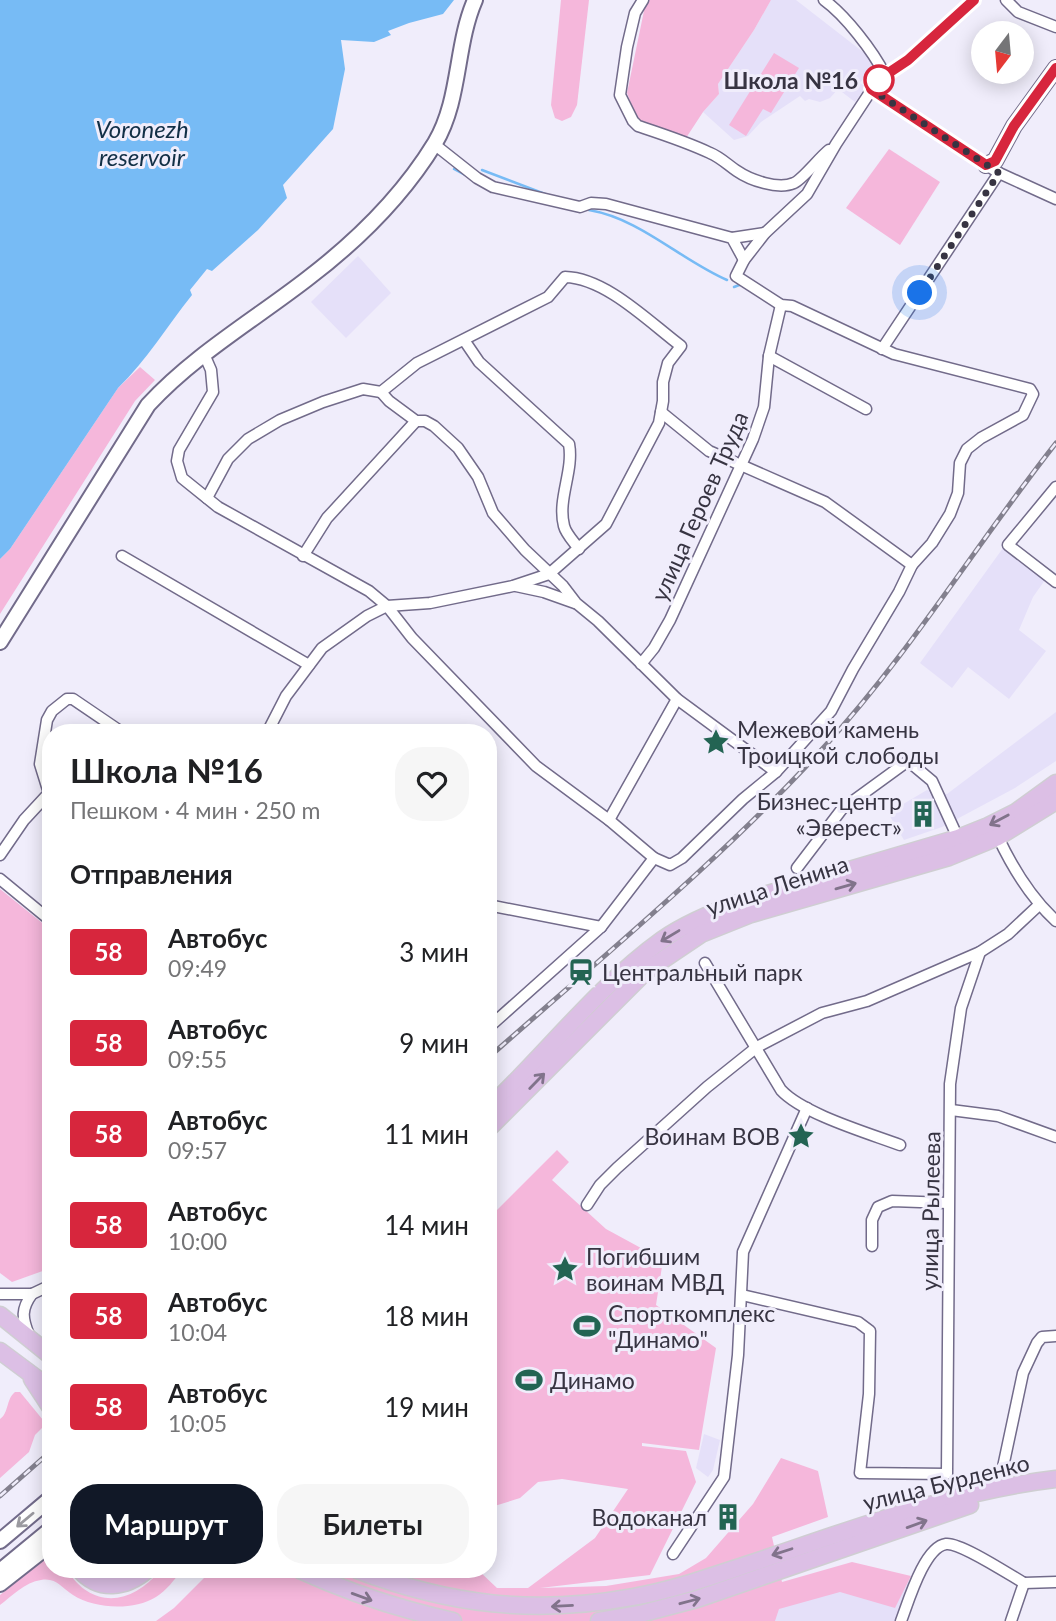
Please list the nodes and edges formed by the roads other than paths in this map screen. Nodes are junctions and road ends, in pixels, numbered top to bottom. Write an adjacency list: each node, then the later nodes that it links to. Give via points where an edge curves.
1 (475, 0): 10 (main road, via 452,105)
2 (643, 0): 11 (street, via 635,13 620,95 638,126 713,154 752,179 782,186 802,178)
3 (824, 0): 8 (street, via 871,52)
4 (974, 0): 8 (street)
5 (1006, 0): 6 (street, via 1018,12)
6 (1056, 27)
7 (1056, 68): 12 (main road, via 995,161)
8 (885, 75): 9 (street)
9 (871, 89): 11 (street); 12 (street)
10 (435, 144): 16 (street, via 493,187 580,207 606,204); 21 (main road, via 376,220 345,249)
11 (836, 144): 15 (street, via 807,194)
12 (986, 165): 13 (street)
13 (999, 173): 14 (street); 20 (street)
14 (1056, 199)
15 (765, 233): 16 (street); 17 (street)
16 (732, 238): 17 (street)
17 (744, 260): 18 (street, via 736,276)
18 (781, 305): 20 (street); 22 (street, улица Героев Труда)
19 (464, 340): 23 (street, via 417,363); 25 (street, via 548,297 565,277 578,277 611,292 681,346 668,363); 30 (street, via 479,362 569,444 564,526)
20 (882, 349): 33 (street, via 1030,389 1033,394 1023,415 967,449 950,514)
21 (204, 354): 29 (street, via 213,392 177,461 182,478); 39 (main road, via 148,405)
22 (769, 356): 24 (street); 27 (street, улица Героев Труда, via 764,408)
23 (381, 392): 26 (street); 29 (street, via 363,389 323,402 248,439 228,459)
24 (866, 409)
25 (661, 412): 27 (street, via 709,450); 30 (street, via 606,524)
26 (416, 421): 32 (street, via 327,518); 34 (street, via 434,426 458,448 478,477 493,513)
27 (740, 464): 33 (street, via 825,502); 40 (street, улица Героев Труда, via 670,620)
28 (1056, 487): 35 (street, via 1008,545)
29 (207, 498): 32 (street)
30 (579, 549): 34 (street)
31 (122, 556): 41 (street)
32 (303, 556): 38 (street, via 369,591)
33 (912, 565): 48 (street, via 831,710)
34 (549, 573): 36 (street); 37 (street)
35 (1056, 582)
36 (513, 586): 37 (street); 38 (street, via 430,603)
37 (576, 603): 40 (street)
38 (387, 606): 41 (street, via 322,648); 46 (street)
39 (0, 642)
40 (641, 664): 42 (street)
41 (309, 665): 45 (street)
42 (677, 699): 48 (street); 52 (street)
43 (47, 724): 44 (street, via 67,699 79,701)
44 (111, 724)
45 (272, 724)
46 (495, 724)
47 (497, 726): 52 (street, via 536,766)
48 (776, 772): 56 (street, via 682,858 670,865)
49 (1056, 783): 54 (main road, улица Ленина, one-way to 54, via 1016,812)
50 (42, 800): 55 (street)
51 (1056, 801): 53 (main road, улица Ленина)
52 (609, 820): 56 (street)
53 (998, 837): 59 (street); 71 (main road, улица Ленина, one-way to 53, via 646,971 701,934 751,914 949,857)
54 (958, 838): 57 (street, via 932,780 908,761 842,809); 68 (main road, улица Ленина, one-way to 68, via 744,901 663,939)
55 (0, 855)
56 (654, 858): 63 (street)
57 (797, 869)
58 (0, 879): 61 (street)
59 (1039, 905): 62 (street); 64 (street, via 1008,934)
60 (497, 907): 63 (street)
61 (42, 914)
62 (1056, 921)
63 (601, 927): 66 (street)
64 (979, 952): 67 (street, via 867,1000 822,1013); 70 (street, улица Рылеева, via 961,1008 950,1084)
65 (705, 963): 67 (street)
66 (497, 1020)
67 (757, 1047): 69 (street, via 781,1090); 75 (street, via 617,1168)
68 (497, 1100)
69 (807, 1108): 73 (street); 80 (street, via 746,1241)
70 (951, 1110): 72 (street, via 998,1116); 74 (street, улица Рылеева)
71 (497, 1120)
72 (1056, 1136)
73 (900, 1145)
74 (948, 1203): 76 (street, via 892,1201 877,1207); 80 (street, улица Рылеева, via 947,1474 860,1473 870,1331 858,1322)
75 (587, 1205)
76 (872, 1245)
77 (42, 1289): 79 (street)
78 (0, 1294): 79 (street)
79 (32, 1294): 83 (street, via 22,1314)
80 (742, 1295): 97 (street, via 723,1477)
81 (0, 1315): 83 (main road)
82 (1056, 1336): 90 (street, via 1042,1337 1023,1373)
83 (33, 1340): 84 (main road); 85 (main road)
84 (42, 1345)
85 (42, 1348)
86 (0, 1351): 87 (main road)
87 (30, 1373): 88 (main road); 89 (main road)
88 (42, 1382)
89 (42, 1393)
90 (1003, 1467)
91 (1056, 1479): 102 (main road, улица Бурденко, one-way to 102, via 955,1499 634,1597 579,1605 519,1606 459,1600)
92 (1056, 1488): 107 (main road, улица Бурденко, one-way to 92, via 697,1600 957,1509)
93 (42, 1506): 95 (main road, one-way to 95)
94 (42, 1536): 98 (main road)
95 (0, 1541)
96 (42, 1551): 105 (main road)
97 (673, 1554)
98 (0, 1571)
99 (89, 1578): 100 (main road, via 110,1586)
100 (134, 1578)
101 (317, 1578): 106 (main road, one-way to 106, via 378,1602)
102 (381, 1578)
103 (1056, 1582): 104 (street)
104 (1024, 1583): 108 (street, via 974,1554 946,1544 934,1551 918,1576); 109 (street)
105 (0, 1584)
106 (453, 1621)
107 (599, 1621)
108 (901, 1621)
109 (1011, 1621)

